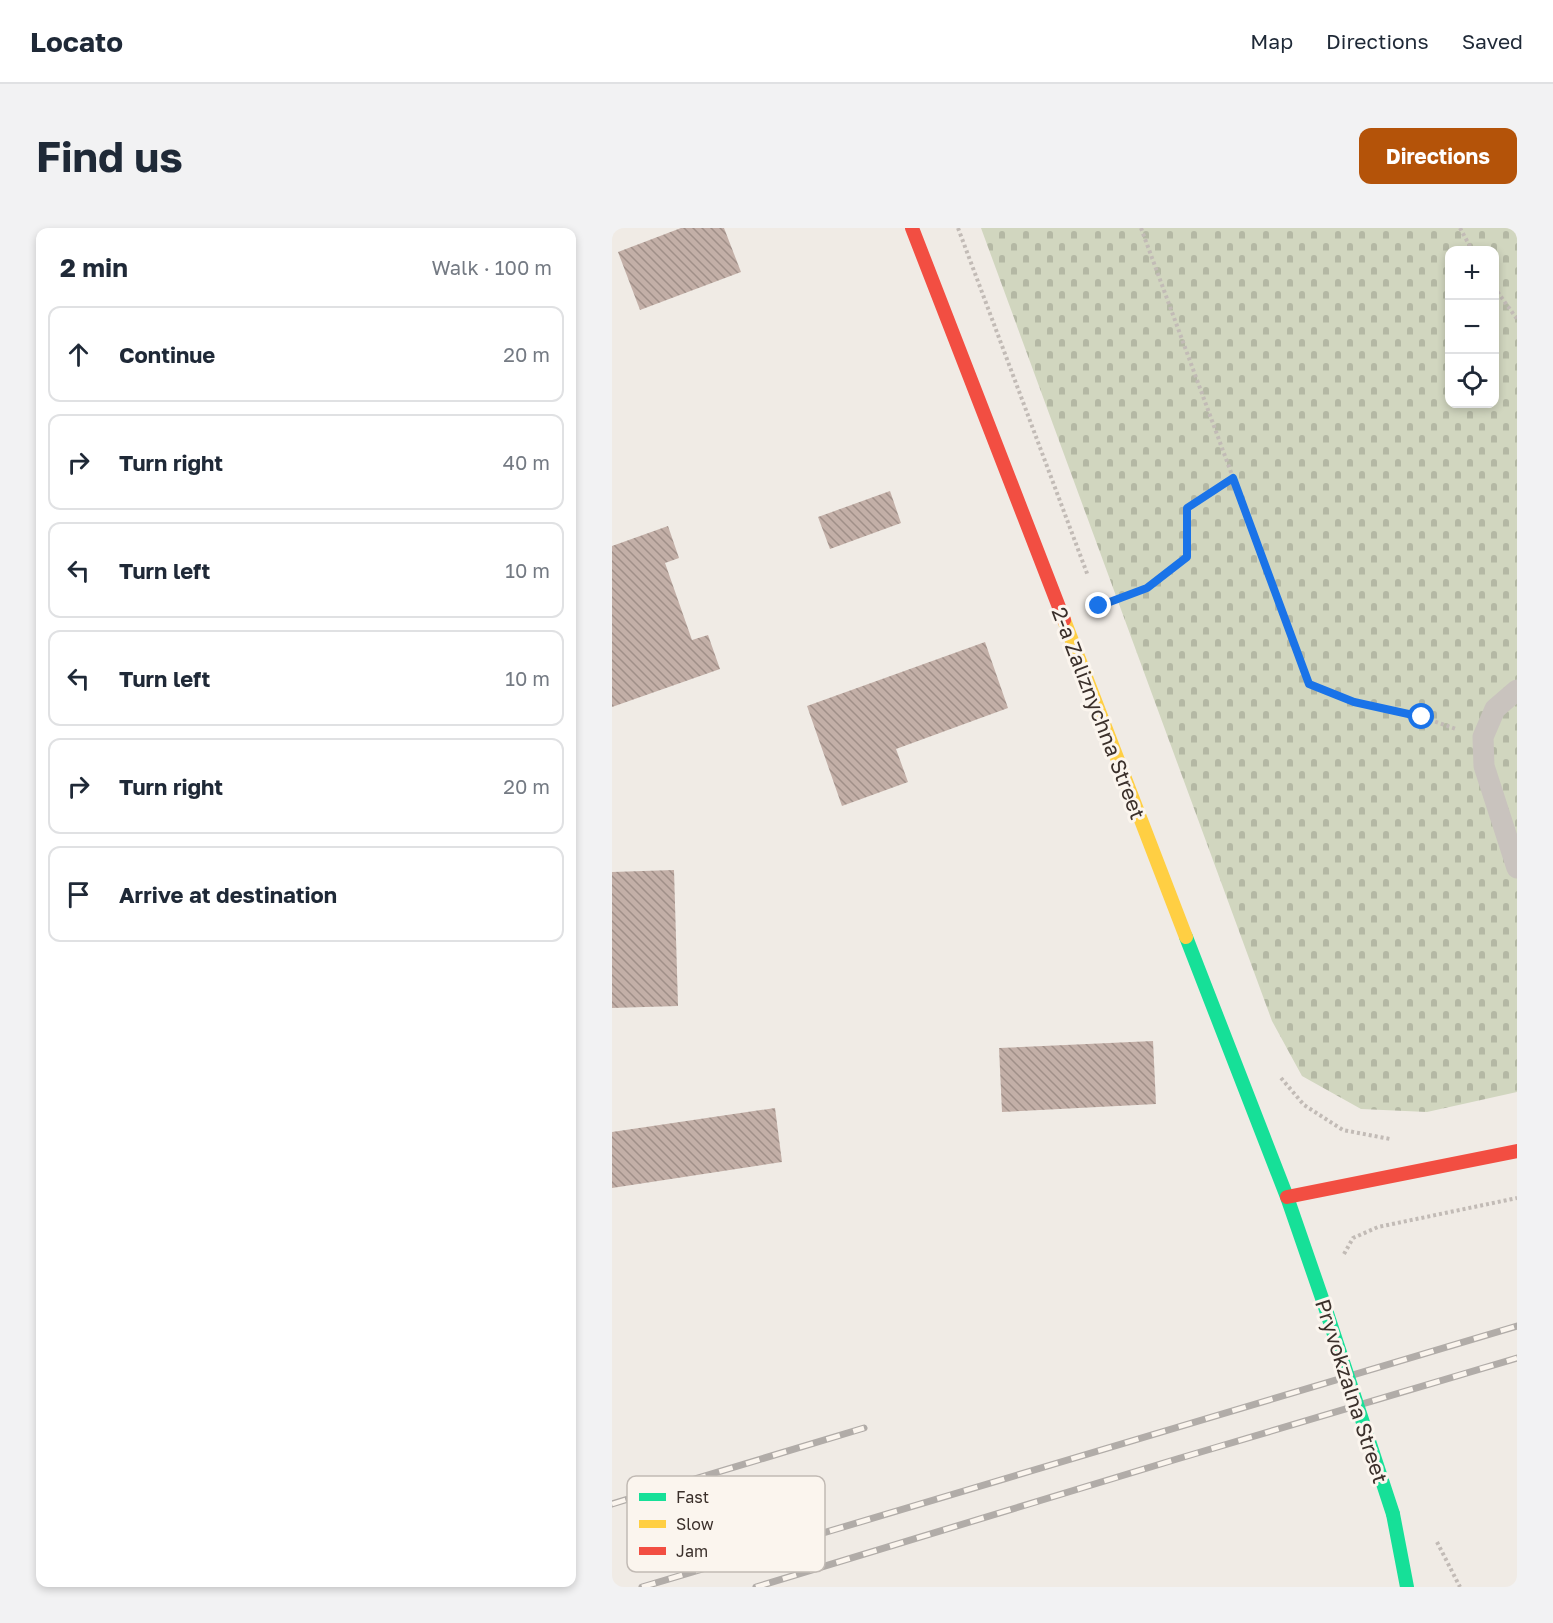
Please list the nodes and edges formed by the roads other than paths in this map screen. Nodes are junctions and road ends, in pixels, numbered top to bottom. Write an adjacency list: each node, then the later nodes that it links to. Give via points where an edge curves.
1 (912, 228): 5 (street, 2-a Zaliznychna Street)
2 (1517, 690): 3 (lane, via 1495,709 1483,737 1484,766)
3 (1517, 868)
4 (1517, 1151): 5 (street)
5 (1287, 1197): 6 (street, Pryvokzalna Street, bridge, via 1393,1514)
6 (1407, 1587)

